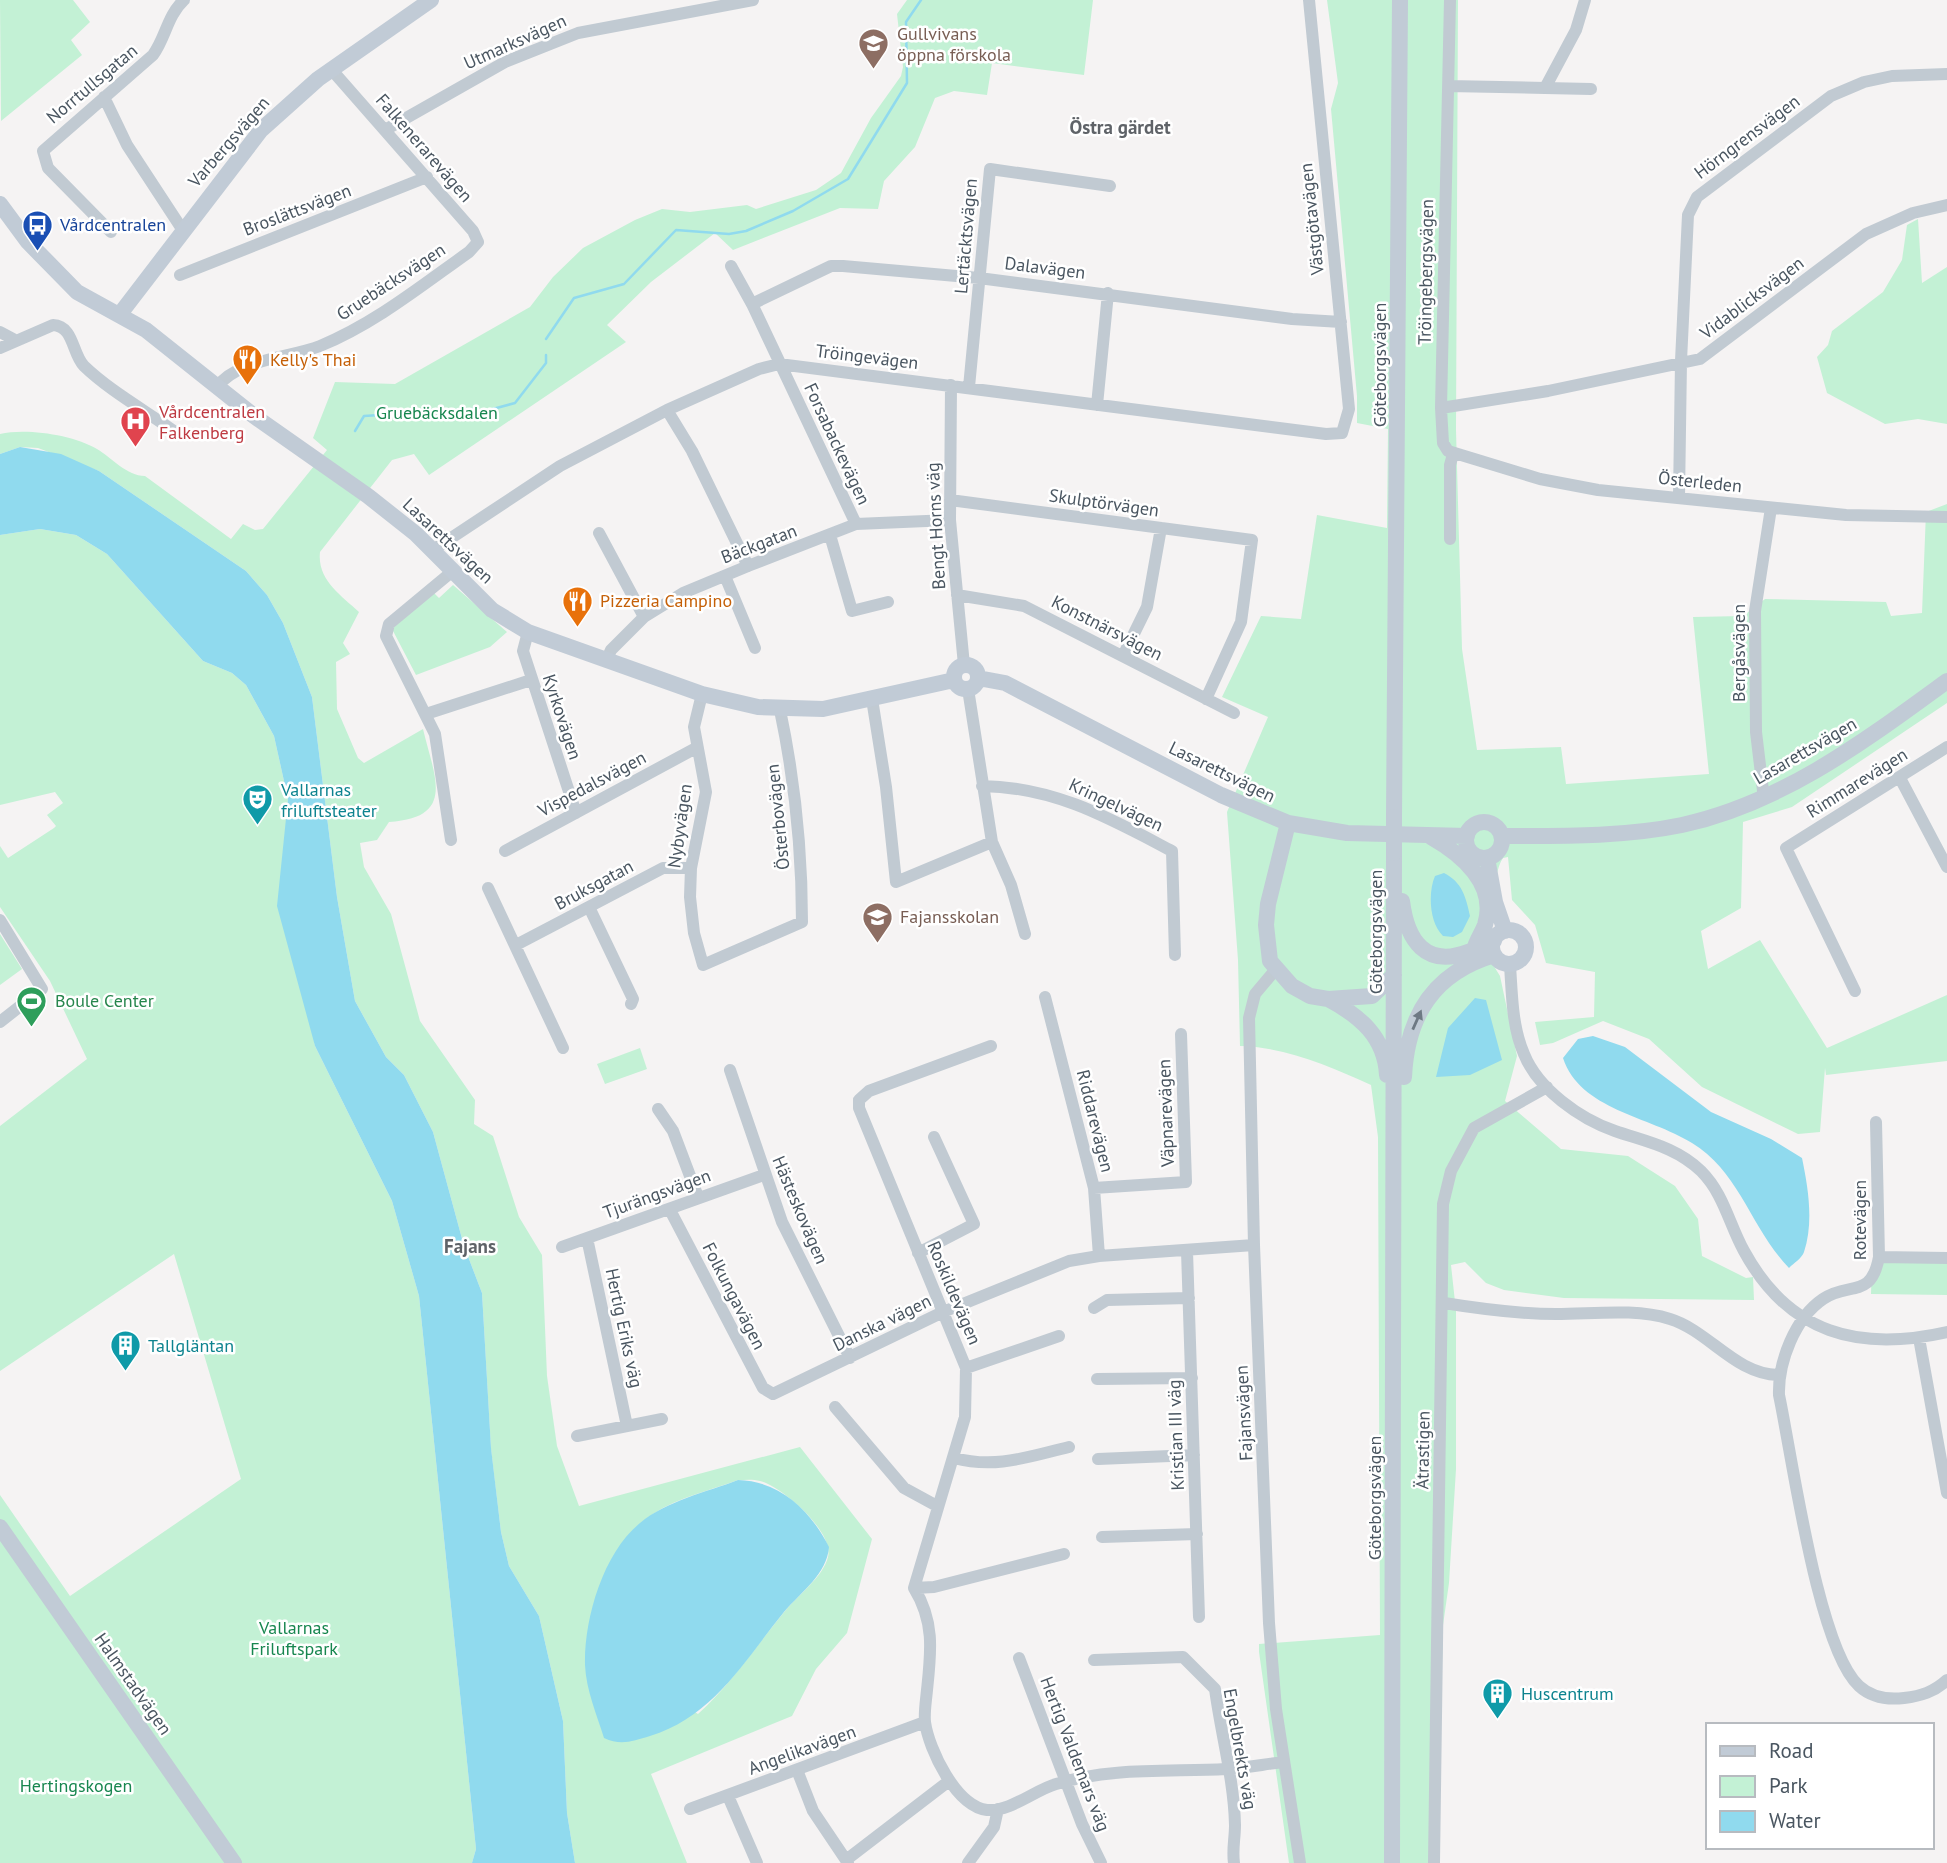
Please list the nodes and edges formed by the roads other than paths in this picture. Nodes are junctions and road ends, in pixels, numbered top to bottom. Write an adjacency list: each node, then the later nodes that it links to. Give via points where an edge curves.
1 (184, 0): 13 (street, Norrtullsgatan, via 172,12 153,55)
2 (431, 0): 8 (main road, Varbergsvägen)
3 (753, 0): 14 (street, Utmarksvägen, via 578,33 505,62)
4 (1309, 0): 28 (street, Västgötavägen)
5 (1400, 0): 87 (main road, Göteborgsvägen, bridge, via 1394,786)
6 (1450, 0): 10 (street, Tröingebergsvägen)
7 (1585, 0): 11 (street, via 1576,30)
8 (331, 69): 14 (street, Falkenerarevägen); 19 (main road, Varbergsvägen, via 261,130)
9 (1947, 74): 32 (street, Hörngrensvägen, via 1892,76 1831,96 1697,197 1688,215)
10 (1448, 86): 11 (street); 38 (street, Tröingebergsvägen)
11 (1545, 88): 12 (street)
12 (1591, 89)
13 (104, 97): 19 (street, via 127,145); 20 (street, Norrtullsgatan, via 46,146 42,157)
14 (385, 130): 15 (street, Falkenerarevägen)
15 (427, 177): 21 (street, Falkenerarevägen, via 477,236); 23 (street, Broslättsvägen)
16 (1110, 186): 24 (street, Lertäcktsvägen, via 990,169)
17 (0, 204): 27 (main road, Lasarettsvägen, via 37,252 77,292)
18 (1947, 205): 32 (street, Vidablicksvägen, via 1913,213 1866,234 1712,351 1700,359)
19 (182, 229): 27 (main road, Varbergsvägen)
20 (111, 232)
21 (469, 252): 35 (street, Gruebäcksvägen, via 344,335 236,372)
22 (731, 266): 26 (street, Forsabackevägen)
23 (180, 275)
24 (979, 278): 25 (street, Dalavägen); 26 (street, Dalavägen, via 831,267); 36 (street, Lertäcktsvägen)
25 (1108, 293): 28 (street, Dalavägen); 37 (street)
26 (752, 304): 33 (street, Forsabackevägen)
27 (120, 314): 35 (main road, Lasarettsvägen)
28 (1341, 322): 40 (street, Västgötavägen, via 1349,409)
29 (0, 332): 30 (street)
30 (15, 340): 31 (street); 41 (street, via 59,325 82,364)
31 (0, 348)
32 (1681, 361): 38 (street, Vidablicksvägen, via 1548,391); 43 (street, Hörngrensvägen)
33 (779, 364): 34 (street, Tröingevägen); 39 (street, Tröingevägen); 48 (street, Forsabackevägen)
34 (951, 385): 36 (street, Tröingevägen); 44 (street, Bengt Horns väg)
35 (218, 387): 53 (main road, Lasarettsvägen, via 368,496)
36 (969, 387): 37 (street, Tröingevägen)
37 (1097, 405): 40 (street, Tröingevägen)
38 (1441, 408): 42 (street, Tröingebergsvägen, via 1443,443)
39 (667, 410): 53 (street, Tröingevägen, via 560,466); 54 (street)
40 (1342, 433)
41 (178, 434)
42 (1453, 454): 43 (street, Österleden, via 1539,479); 52 (street, Tröingebergsvägen)
43 (1679, 497): 45 (street, Österleden)
44 (950, 500): 47 (street, Bengt Horns väg); 49 (street, Skulptörvägen)
45 (1771, 508): 46 (street, Österleden); 78 (street, Bergåsvägen, via 1755,611 1756,732)
46 (1947, 517)
47 (950, 520): 48 (street, Bäckgatan); 57 (street, Bengt Horns väg)
48 (856, 524): 51 (street, Bäckgatan)
49 (1161, 528): 62 (street, via 1147,607); 70 (street, Skulptörvägen, via 1252,540 1241,622)
50 (599, 533): 59 (street)
51 (830, 535): 54 (street, Bäckgatan); 58 (street, via 852,611)
52 (1450, 539)
53 (433, 550): 55 (main road, Lasarettsvägen)
54 (748, 566): 56 (street, Bäckgatan)
55 (454, 570): 60 (main road, Lasarettsvägen, via 492,610); 73 (street, via 389,624 386,636)
56 (725, 576): 59 (street, Bäckgatan, via 682,593); 61 (street)
57 (957, 595): 62 (street, Konstnärsvägen, via 1024,606); 64 (street, Bengt Horns väg)
58 (888, 602)
59 (644, 617): 63 (street, Bäckgatan)
60 (528, 632): 63 (main road, Lasarettsvägen); 65 (street, Kyrkovägen, via 523,651)
61 (755, 648)
62 (1123, 656): 70 (street, Konstnärsvägen)
63 (607, 659): 68 (main road, Lasarettsvägen)
64 (964, 665): 67 (main road, via 957,669)
65 (531, 680): 73 (street); 79 (street, Kyrkovägen)
66 (1947, 681): 78 (main road, Lasarettsvägen, via 1831,762)
67 (967, 682): 69 (main road, Lasarettsvägen); 77 (street); 80 (main road, Lasarettsvägen, via 1005,683 1221,795)
68 (702, 694): 71 (main road, Lasarettsvägen); 75 (street, Nybyvägen, via 695,718)
69 (872, 699): 71 (main road, Lasarettsvägen, via 823,709); 85 (street, via 896,882)
70 (1206, 699): 72 (street, Konstnärsvägen)
71 (780, 710): 99 (street, Österbovägen, via 795,782 802,922)
72 (1234, 713)
73 (426, 714): 84 (street, via 440,754)
74 (1947, 747): 76 (street, Rimmarevägen)
75 (696, 748): 79 (street, Vispedalsvägen); 89 (street, Nybyvägen, via 706,792)
76 (1900, 778): 90 (street); 103 (street, Rimmarevägen, via 1786,848)
77 (982, 786): 85 (street); 98 (street, Kringelvägen, via 1070,800 1172,851)
78 (1764, 799): 83 (main road, Lasarettsvägen, via 1709,818 1646,831)
79 (576, 813): 86 (street, Vispedalsvägen)
80 (1288, 823): 81 (main road, Lasarettsvägen, via 1347,833); 101 (main road, via 1266,925 1270,961)
81 (1429, 835): 82 (main road, Lasarettsvägen); 97 (main road, via 1466,861 1483,891 1485,923)
82 (1467, 836): 83 (main road, Lasarettsvägen, via 1473,826 1486,822); 88 (main road, via 1472,853)
83 (1502, 836): 88 (main road, via 1499,851)
84 (451, 840)
85 (992, 842): 94 (street)
86 (505, 851)
87 (1398, 853): 97 (main road, via 1404,915 1417,944 1444,958); 102 (main road, Göteborgsvägen)
88 (1487, 858): 95 (main road)
89 (691, 867): 92 (street, Bruksgatan, via 663,868); 99 (street, Nybyvägen, via 694,933)
90 (1947, 867)
91 (488, 888): 96 (street)
92 (589, 907): 96 (street, Bruksgatan); 106 (street, via 633,999)
93 (0, 920): 107 (street, via 42,989)
94 (1025, 934)
95 (1498, 942): 97 (main road); 100 (main road, via 1501,962); 100 (main road, via 1519,933 1527,947 1522,959); 116 (main road, one-way to 95, via 1405,1140 1405,1060 1421,1011 1451,974)
96 (516, 945): 110 (street)
97 (1474, 950)
98 (1175, 955)
99 (703, 965)
100 (1510, 965): 112 (street, via 1519,1042)
101 (1276, 968): 105 (main road, via 1298,990); 123 (street, Fajansvägen, via 1255,994 1249,1018)
102 (1394, 975): 105 (main road, via 1372,996); 116 (main road, Göteborgsvägen)
103 (1855, 991)
104 (1045, 997): 118 (street, Riddarevägen)
105 (1328, 999): 121 (main road, via 1366,1024 1381,1043 1387,1064 1387,1202)
106 (631, 1004)
107 (0, 1022)
108 (1181, 1034): 118 (street, Väpnarevägen, via 1186,1182)
109 (991, 1046): 126 (street, Roskildevägen, via 869,1091 859,1100)
110 (563, 1048)
111 (730, 1070): 117 (street, Hästeskovägen)
112 (1547, 1087): 131 (street, Ätrastigen, via 1474,1128 1451,1171 1443,1204 1440,1254); 134 (street, via 1589,1119 1666,1147 1701,1172 1728,1213 1762,1282)
113 (659, 1109): 119 (street, via 673,1131)
114 (1876, 1122): 128 (street, Rotevägen)
115 (934, 1137): 126 (street, via 974,1224)
116 (1395, 1157): 121 (main road, Göteborgsvägen)
117 (764, 1175): 119 (street, Tjurängsvägen); 138 (street, Hästeskovägen, via 782,1223)
118 (1094, 1188): 127 (street, Riddarevägen)
119 (698, 1197): 120 (street, Tjurängsvägen)
120 (670, 1210): 122 (street, Tjurängsvägen); 143 (street, Folkungavägen, via 762,1388)
121 (1395, 1211): 179 (main road, Göteborgsvägen)
122 (587, 1238): 124 (street, Tjurängsvägen); 146 (street, Hertig Eriks väg)
123 (1254, 1245): 125 (street, Danska vägen); 164 (street, Fajansvägen, via 1269,1623)
124 (562, 1247)
125 (1187, 1251): 127 (street, Danska vägen); 130 (street, Kristian III väg)
126 (918, 1253): 133 (street, Roskildevägen)
127 (1099, 1256): 133 (street, Danska vägen, via 1045,1269)
128 (1879, 1257): 129 (street); 134 (street, Rotevägen, via 1871,1281 1822,1300)
129 (1947, 1258)
130 (1189, 1298): 132 (street, via 1107,1300); 141 (street, Kristian III väg)
131 (1444, 1303): 140 (street, via 1519,1313 1662,1317 1681,1323 1757,1372); 180 (street, Ätrastigen)
132 (1094, 1308)
133 (943, 1312): 138 (street, Danska vägen); 139 (street, Roskildevägen)
134 (1806, 1319): 137 (street, via 1856,1338 1890,1342); 140 (street, via 1784,1352)
135 (1947, 1332): 137 (street)
136 (1059, 1336): 139 (street)
137 (1919, 1338): 152 (street)
138 (850, 1358): 143 (street, Danska vägen)
139 (966, 1368): 150 (street, Roskildevägen, via 965,1417)
140 (1778, 1375): 162 (street, via 1812,1560 1828,1625 1848,1673 1871,1695 1894,1699 1922,1696)
141 (1192, 1378): 142 (street); 149 (street, Kristian III väg)
142 (1097, 1379)
143 (773, 1394)
144 (835, 1407): 153 (street, via 904,1488)
145 (662, 1419): 146 (street)
146 (627, 1426): 147 (street)
147 (577, 1436)
148 (1069, 1447): 150 (street, via 994,1464)
149 (1194, 1455): 151 (street); 155 (street, Kristian III väg)
150 (954, 1458): 153 (street, Roskildevägen)
151 (1098, 1459)
152 (1947, 1493)
153 (937, 1506): 158 (street, Roskildevägen)
154 (0, 1527): 173 (main road, Halmstadvägen)
155 (1196, 1534): 156 (street); 159 (street, Kristian III väg)
156 (1102, 1537)
157 (1064, 1554): 158 (street)
158 (914, 1588): 163 (street, via 931,1633)
159 (1199, 1617)
160 (1019, 1658): 168 (street, Hertig Valdemars väg)
161 (1094, 1660): 165 (street, Engelbrekts väg, via 1183,1657 1215,1689)
162 (1947, 1680)
163 (925, 1723): 166 (street, Angelikavägen); 167 (street)
164 (1284, 1762): 165 (street); 178 (street, Fajansvägen)
165 (1228, 1769): 168 (street, via 1126,1772); 177 (street, Engelbrekts väg)
166 (797, 1770): 169 (street, Angelikavägen); 172 (street, via 813,1811)
167 (949, 1781): 171 (street, via 975,1805); 172 (street)
168 (1068, 1782): 171 (street); 176 (street, Hertig Valdemars väg)
169 (728, 1796): 170 (street, Angelikavägen); 174 (street)
170 (690, 1809)
171 (998, 1809): 175 (street, via 993,1827)
172 (847, 1862)
173 (234, 1863)
174 (757, 1863)
175 (968, 1863)
176 (1101, 1863)
177 (1234, 1863)
178 (1300, 1863)
179 (1392, 1863)
180 (1434, 1863)

